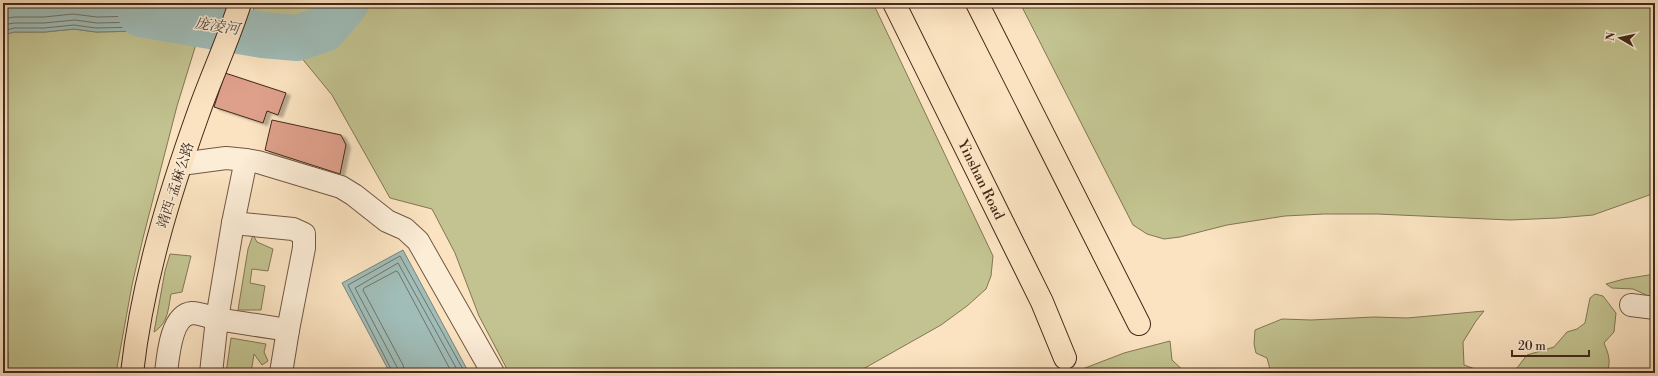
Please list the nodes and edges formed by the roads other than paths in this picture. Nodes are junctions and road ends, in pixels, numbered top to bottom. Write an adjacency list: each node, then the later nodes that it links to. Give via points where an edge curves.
1 (894, 3): 12 (main road, Yinshan Road, via 1042,302)
2 (977, 3): 10 (main road)
3 (239, 7): 5 (main road, 靖西-孟麻公路)
4 (246, 160): 5 (street, via 226,158); 6 (street); 17 (street, via 341,187 418,241)
5 (181, 164): 13 (main road, 靖西-孟麻公路, via 152,261 140,315)
6 (232, 223): 9 (street); 11 (street, via 293,229 304,234 304,248)
7 (1632, 305): 8 (street)
8 (1655, 308)
9 (217, 319): 11 (street); 14 (street, via 192,313 181,317 175,326); 15 (street)
10 (1139, 324)
11 (288, 330): 16 (street)
12 (1065, 358)
13 (132, 373)
14 (166, 373)
15 (211, 373)
16 (281, 373)
17 (493, 373)

